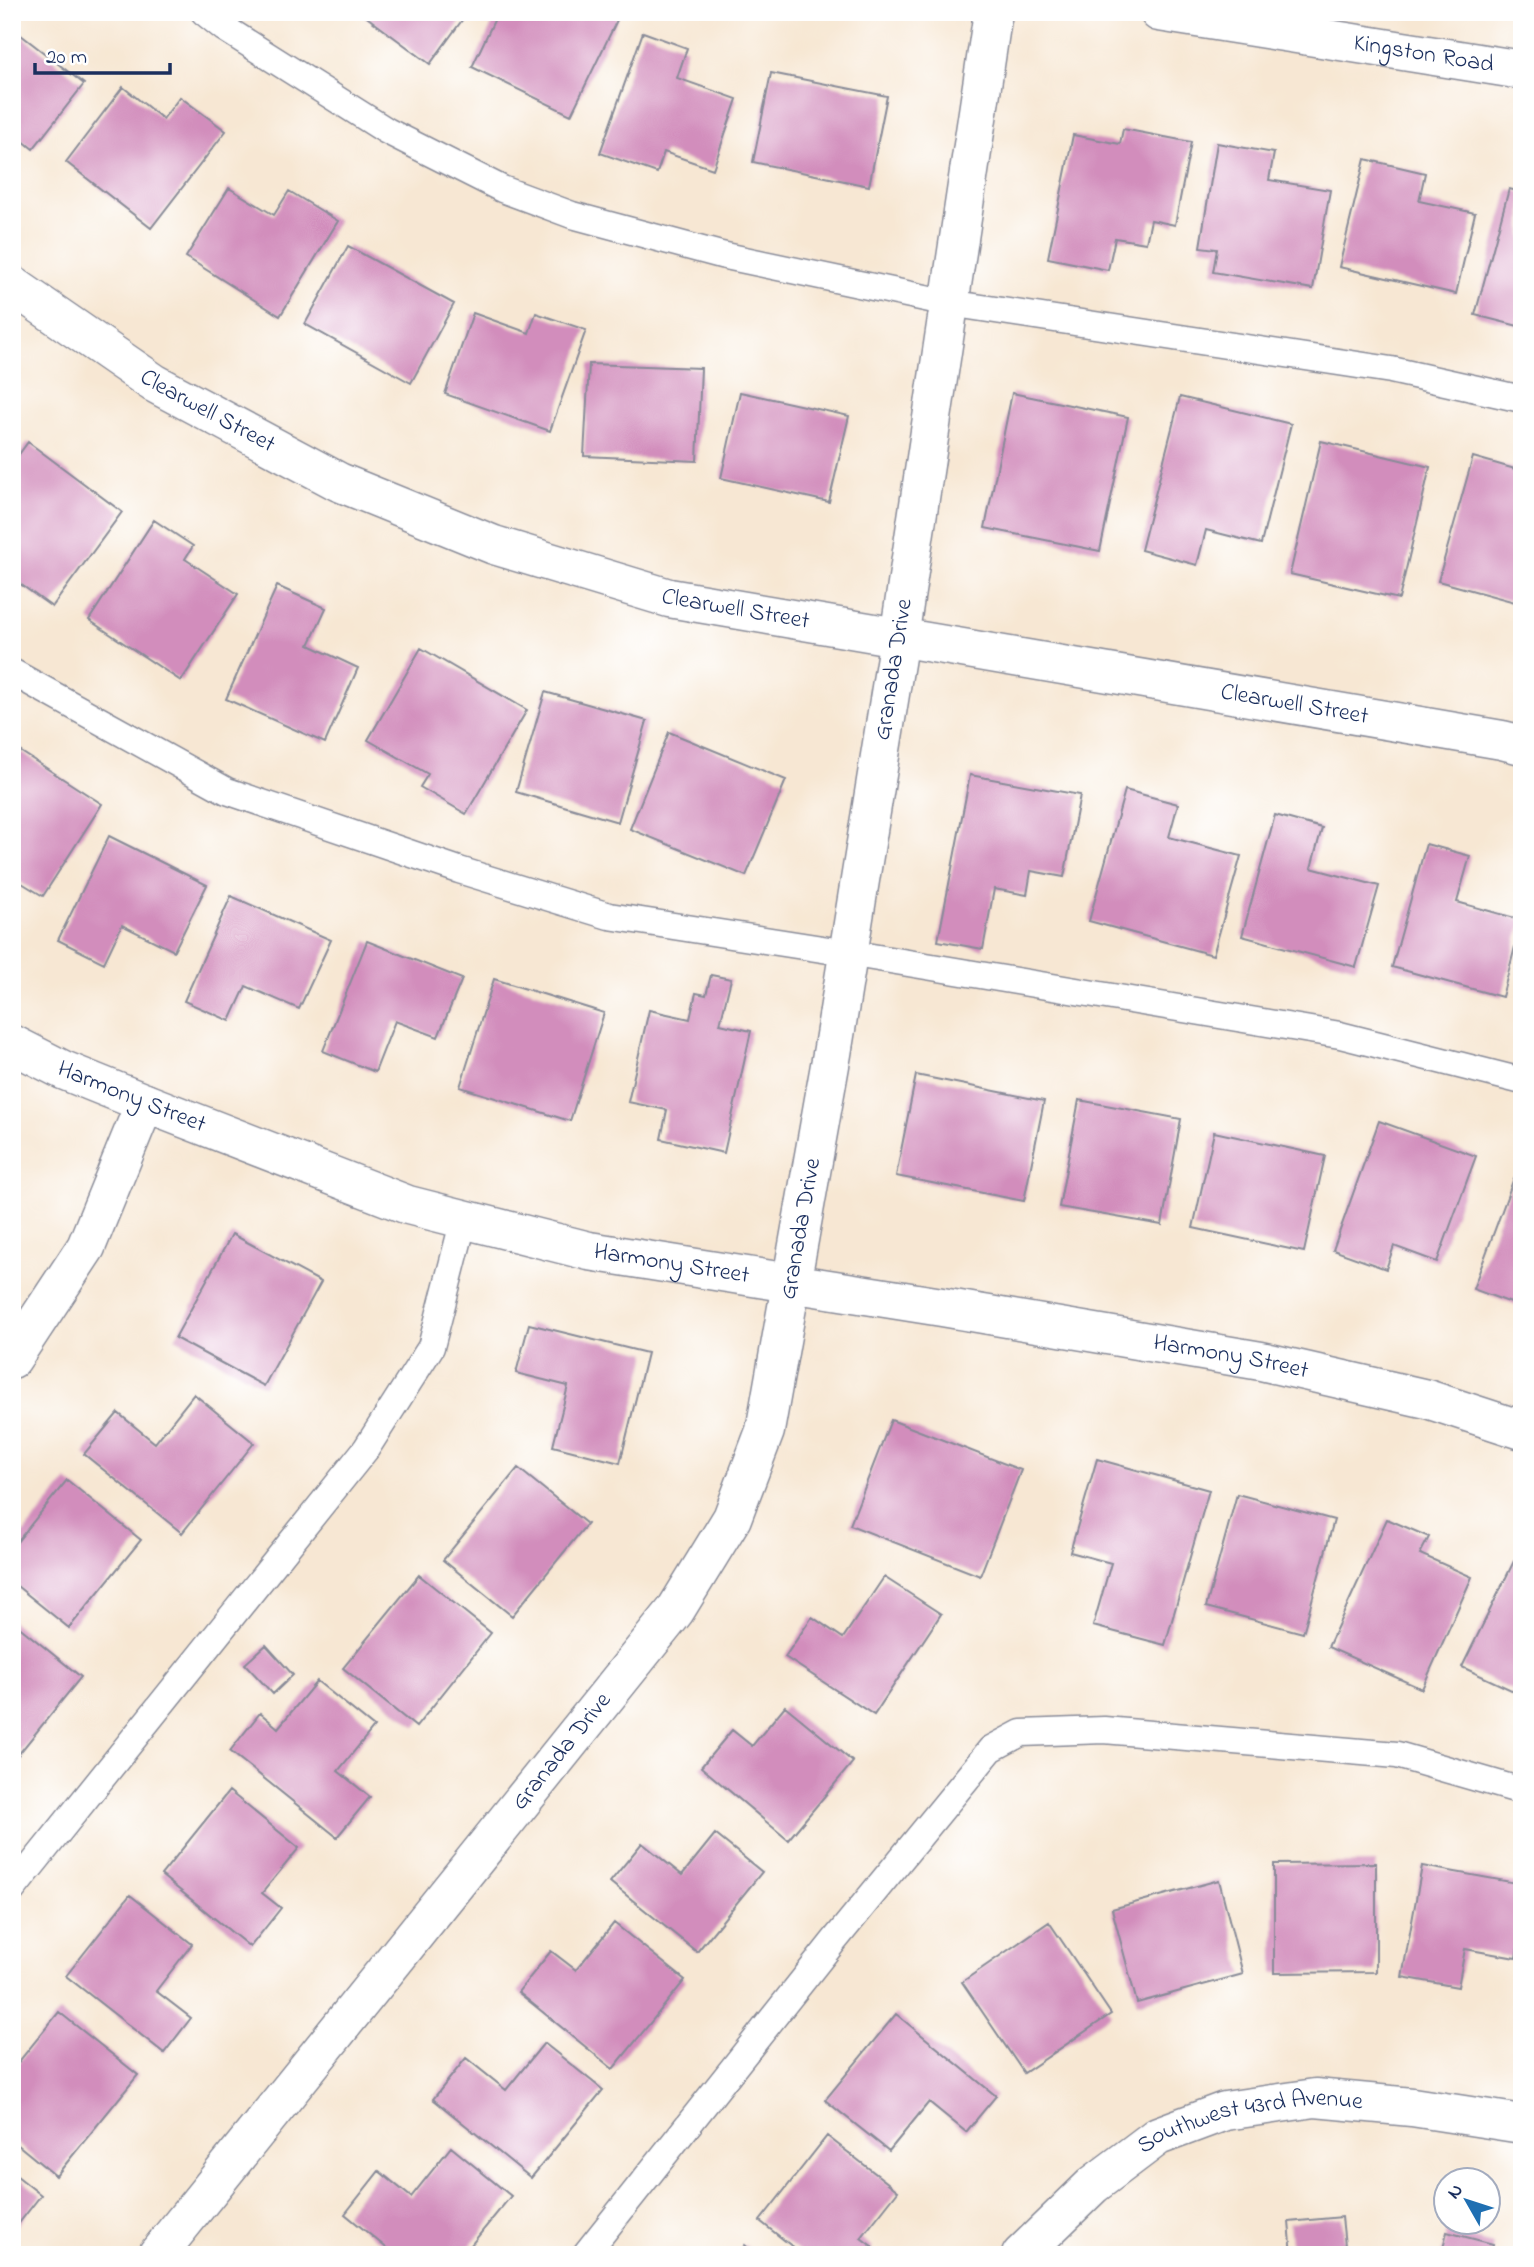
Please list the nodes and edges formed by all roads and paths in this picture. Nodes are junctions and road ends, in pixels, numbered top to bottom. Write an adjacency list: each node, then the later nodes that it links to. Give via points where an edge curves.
1 (204, 12): 6 (lane, via 387,131 502,189 572,215 721,255)
2 (993, 12): 6 (street, Granada Drive)
3 (1159, 12): 4 (street, Kingston Road)
4 (1522, 69)
5 (12, 285): 8 (street, Clearwell Street, via 166,390 339,482 494,545 669,598)
6 (949, 303): 7 (lane, via 1391,370); 8 (street, Granada Drive)
7 (1522, 399)
8 (899, 638): 10 (street, Clearwell Street); 11 (street, Granada Drive)
9 (12, 672): 11 (lane, via 227,790 459,870 609,916)
10 (1522, 745)
11 (848, 953): 13 (lane, via 1340,1035); 16 (street, Granada Drive)
12 (12, 1045): 14 (street, Harmony Street)
13 (1522, 1081)
14 (145, 1103): 15 (street, Harmony Street, via 408,1205); 17 (street, via 86,1247)
15 (464, 1219): 16 (street, Harmony Street, via 589,1251); 20 (lane, via 431,1347 366,1449)
16 (791, 1283): 18 (street, Harmony Street, via 1261,1362 1427,1399); 22 (street, Granada Drive, via 765,1431 732,1518 675,1611)
17 (12, 1359)
18 (1522, 1430)
19 (1522, 1791): 23 (lane, via 1397,1755 1104,1730 1021,1733 991,1749)
20 (12, 1890)
21 (1522, 2124): 24 (street, Southwest 43rd Avenue, via 1315,2098 1225,2111 1158,2136 1093,2185)
22 (157, 2255)
23 (584, 2255)
24 (1021, 2255)

